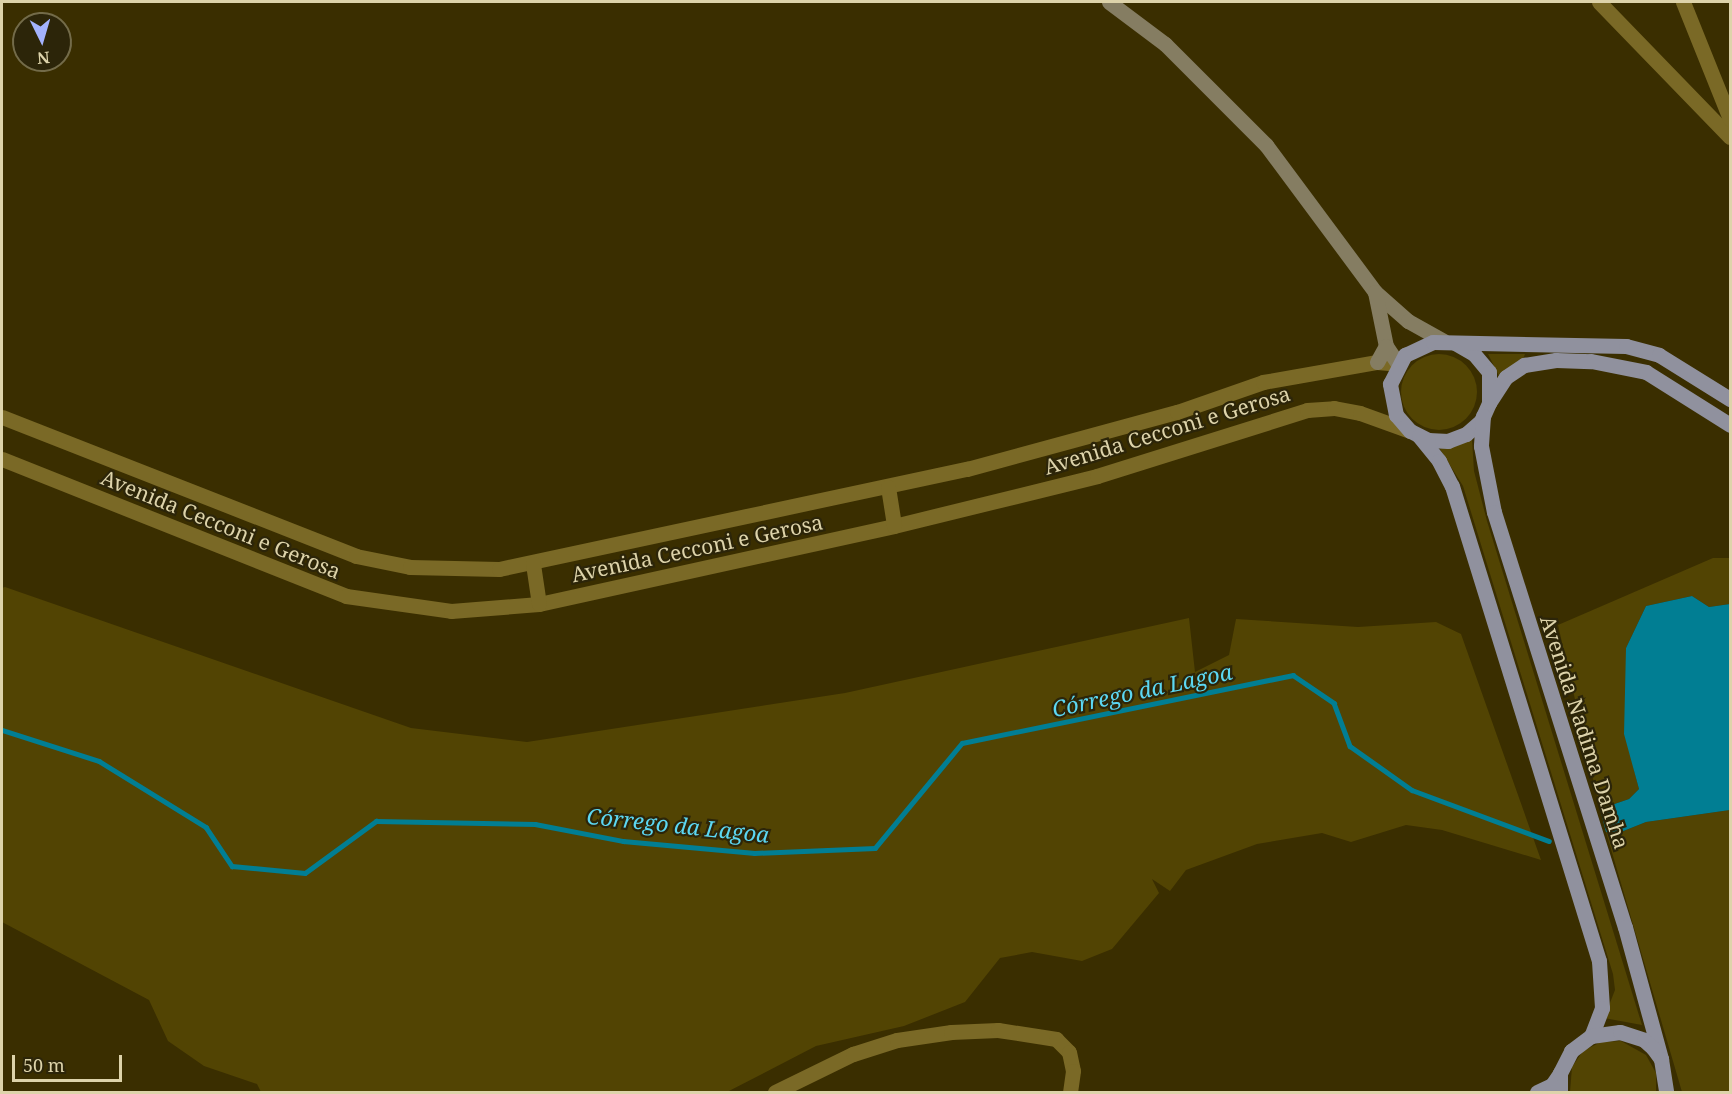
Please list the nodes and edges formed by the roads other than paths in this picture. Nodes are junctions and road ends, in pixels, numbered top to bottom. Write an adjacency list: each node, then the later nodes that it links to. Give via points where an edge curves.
1 (1109, 2): 6 (main road, via 1165,44 1266,145)
2 (1599, 2): 5 (street)
3 (1683, 2): 4 (street)
4 (1731, 119)
5 (1731, 137)
6 (1376, 292): 7 (main road, via 1408,321); 8 (main road)
7 (1450, 342): 10 (main road, via 1413,349); 11 (main road, via 1626,346 1659,355); 12 (main road, via 1474,354 1489,372)
8 (1386, 346): 9 (main road); 10 (main road)
9 (1377, 362): 10 (street, Avenida Cecconi e Gerosa); 17 (street, Avenida Cecconi e Gerosa, via 1263,382 1177,412 1030,454)
10 (1398, 364): 15 (main road, via 1390,394 1396,415)
11 (1731, 399)
12 (1486, 410): 14 (main road, via 1506,377 1524,365 1556,360 1591,361 1646,372); 15 (main road, via 1466,434 1448,441); 22 (main road, Avenida Nadima Damha, via 1481,446 1494,512 1625,927)
13 (2, 417): 19 (street, Avenida Cecconi e Gerosa, via 356,556 410,567 459,570)
14 (1731, 424)
15 (1414, 434): 18 (street, Avenida Cecconi e Gerosa, via 1360,413 1334,408 1307,410 1097,476); 21 (main road, via 1439,461 1452,486 1599,961 1602,1008)
16 (2, 459): 20 (street, Avenida Cecconi e Gerosa, via 346,597 451,611)
17 (888, 487): 18 (street); 19 (street, Avenida Cecconi e Gerosa)
18 (894, 526): 20 (street, Avenida Cecconi e Gerosa)
19 (533, 564): 20 (street)
20 (539, 604)
21 (1591, 1036): 22 (main road, via 1608,1032 1632,1035 1644,1040); 23 (main road, via 1571,1051)
22 (1661, 1059): 24 (main road, Avenida Nadima Damha)
23 (1560, 1073): 27 (main road, via 1551,1085); 28 (main road)
24 (1668, 1089)
25 (775, 1092): 26 (street, via 853,1054 897,1040 951,1032 1034,1033 1056,1038 1069,1052 1073,1071)
26 (1070, 1092)
27 (1537, 1092)
28 (1560, 1092)

